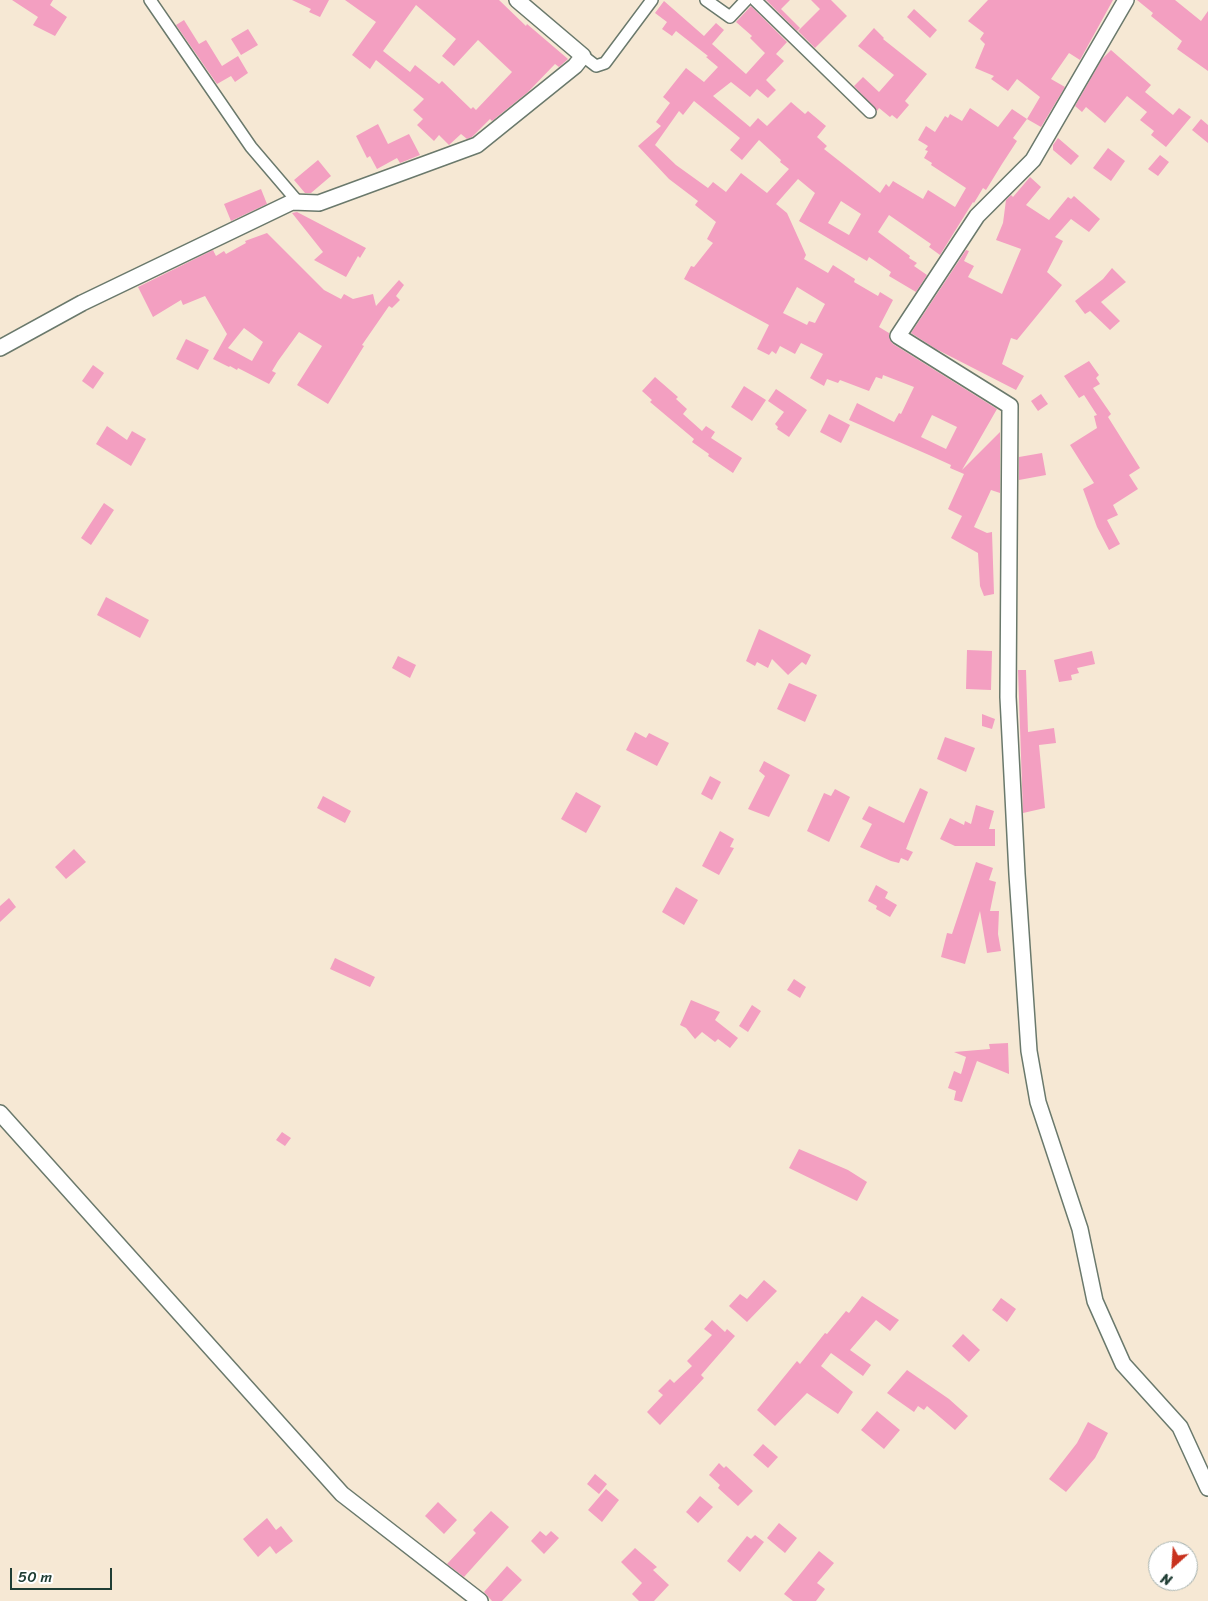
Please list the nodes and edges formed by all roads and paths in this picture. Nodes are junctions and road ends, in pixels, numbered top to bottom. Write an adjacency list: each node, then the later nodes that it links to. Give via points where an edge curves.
1 (150, 0): 10 (street, via 252,147)
2 (517, 0): 8 (street)
3 (652, 0): 8 (street, via 606,63 596,66)
4 (706, 0): 5 (street, via 730,17)
5 (746, 0)
6 (755, 0): 9 (street)
7 (1126, 0): 13 (street, via 1033,160 977,216 898,336 1010,406 1008,697 1016,874 1028,1031 1038,1102 1080,1228 1095,1301 1123,1364 1180,1427)
8 (583, 56): 10 (street, via 576,66 478,145 319,203)
9 (870, 112)
10 (298, 202): 11 (street, via 292,202 82,302)
11 (0, 348)
12 (0, 1113): 14 (street, via 342,1494)
13 (1208, 1488)
14 (480, 1601)

